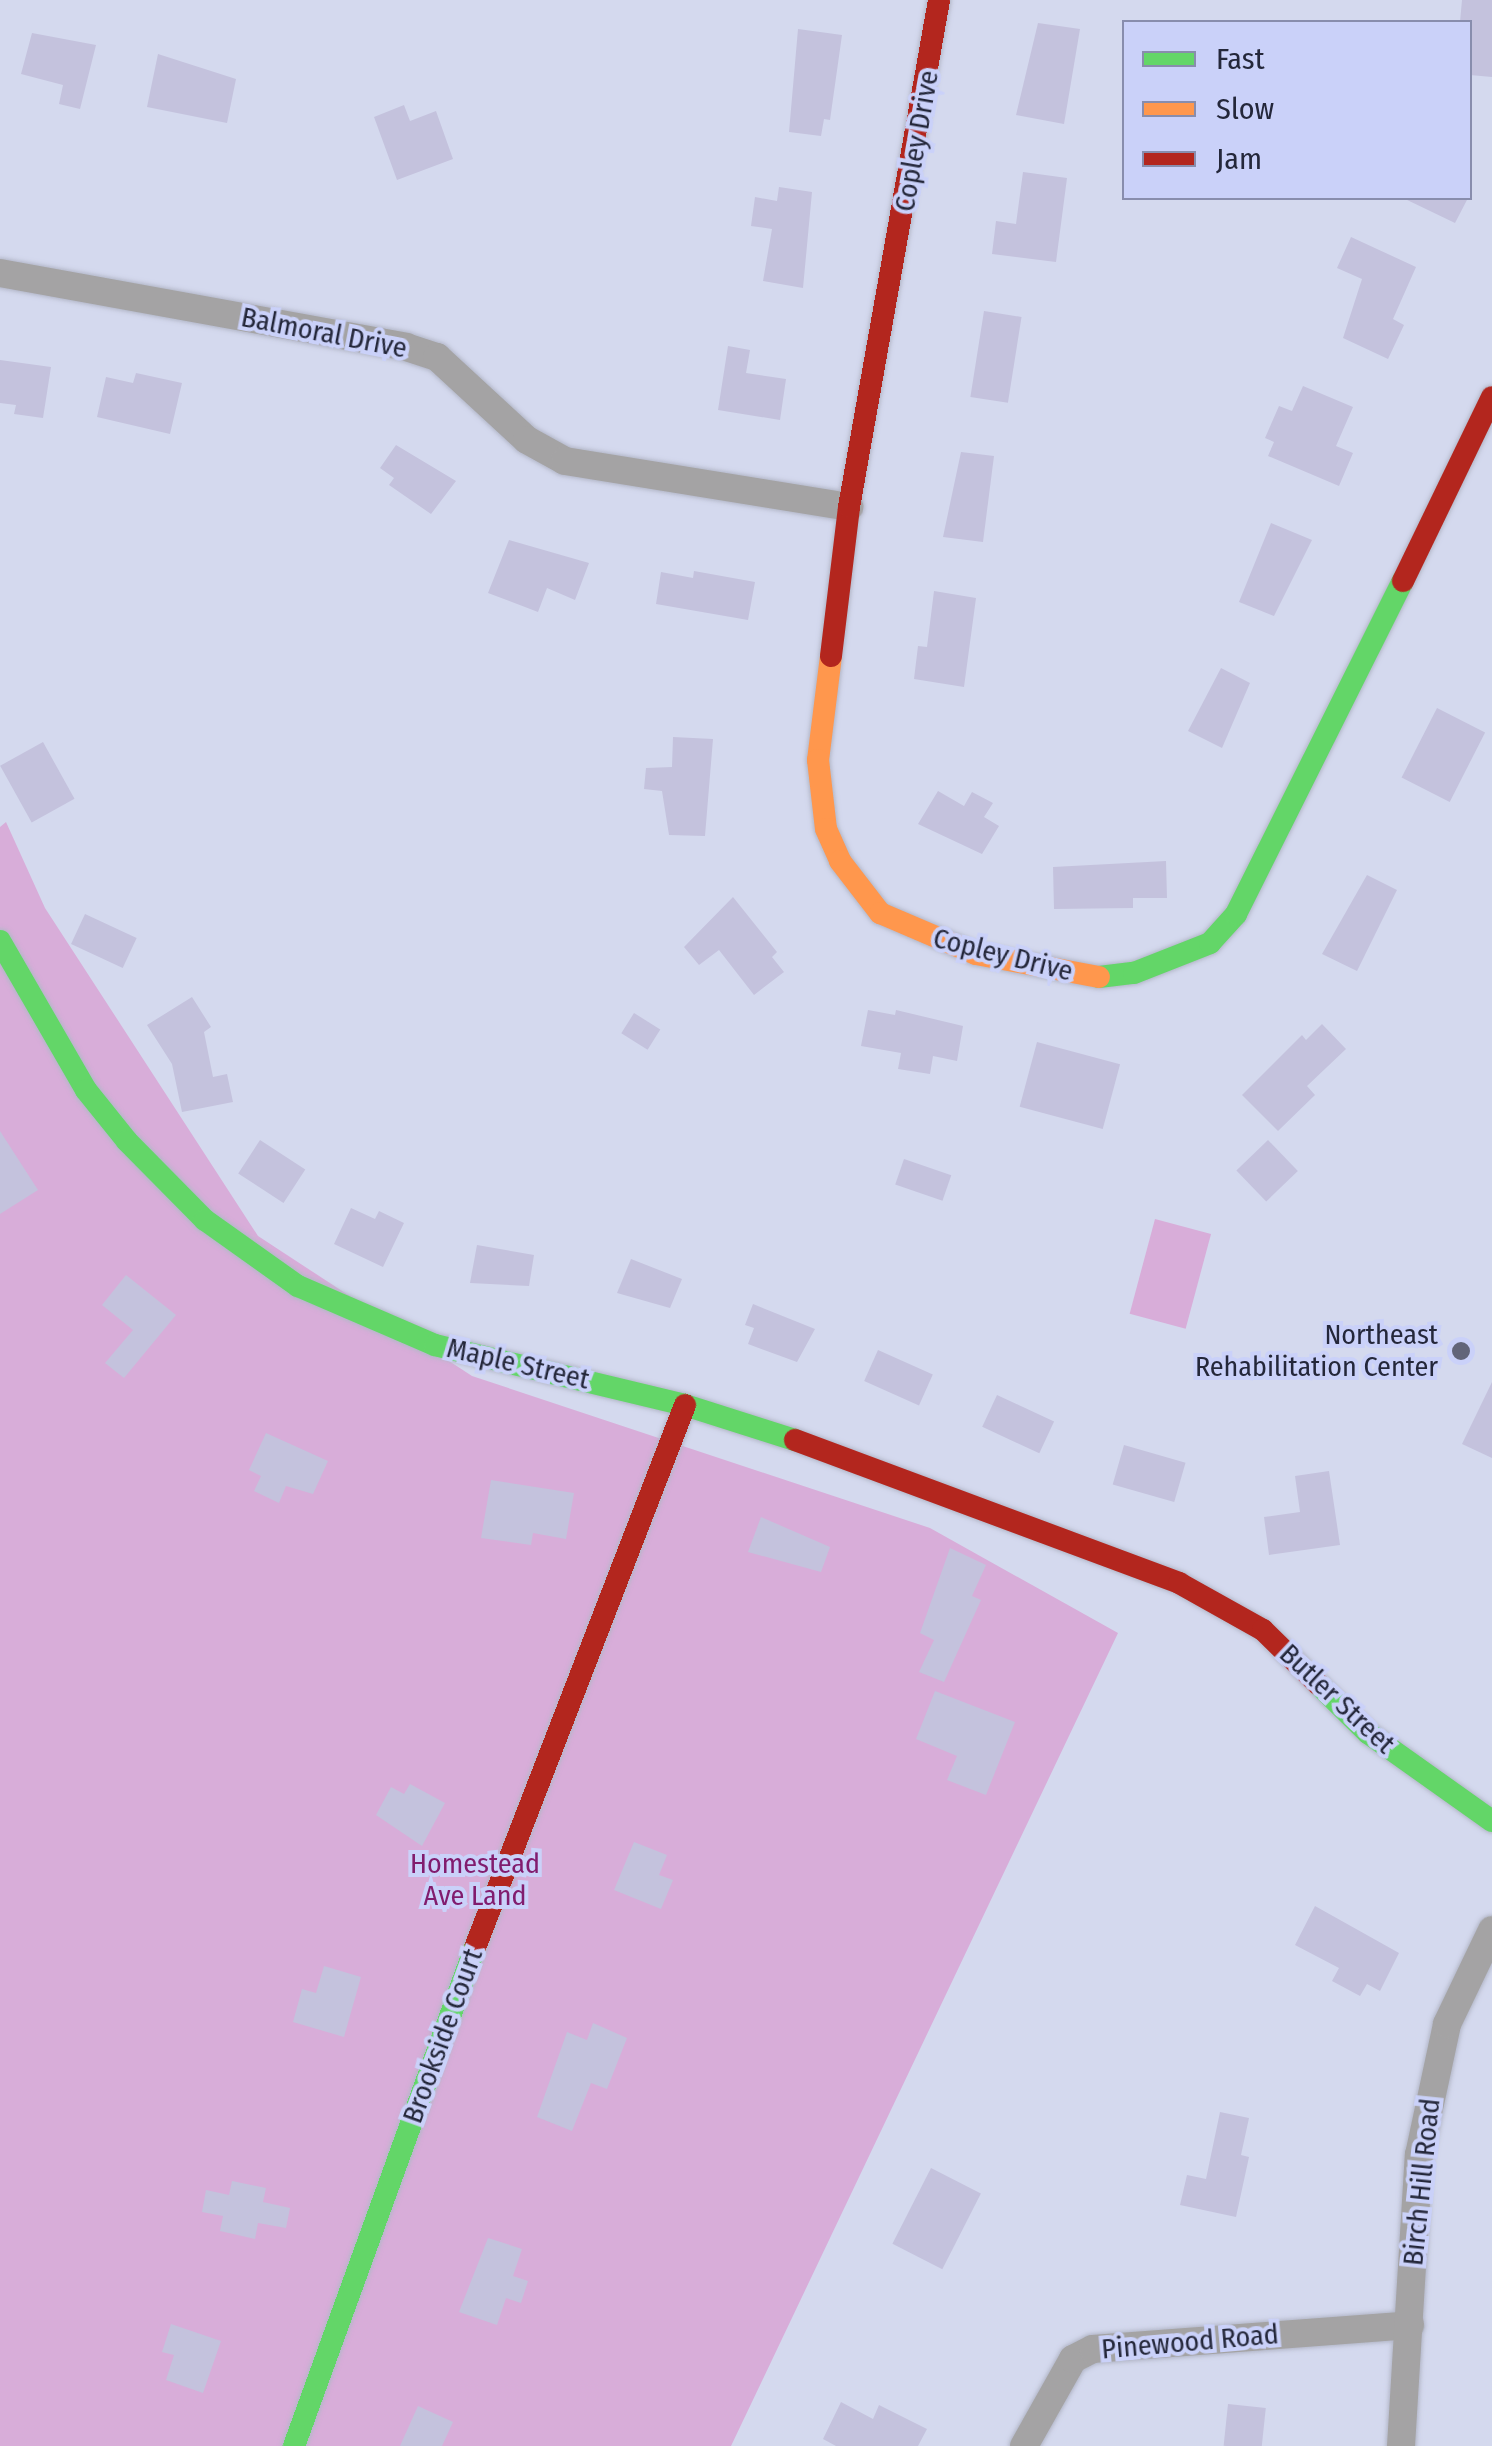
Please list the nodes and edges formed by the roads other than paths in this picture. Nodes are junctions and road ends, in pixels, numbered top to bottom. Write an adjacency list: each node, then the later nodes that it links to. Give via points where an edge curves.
1 (940, 0): 4 (street, Copley Drive)
2 (0, 273): 4 (street, Balmoral Drive, via 406,347 437,357 527,440 565,461)
3 (1492, 397): 4 (street, Copley Drive, via 1277,843 1236,914 1210,943 1134,973 1044,972 942,944 880,913 840,861 826,829 818,760)
4 (849, 507)
5 (0, 941): 6 (street, Maple Street, via 86,1090 164,1182 251,1255 341,1309 420,1340)
6 (685, 1405): 7 (street, Maple Street, via 936,1488); 11 (street, Brookside Court, via 506,1863)
7 (1178, 1582): 8 (street, Butler Street, via 1264,1630 1368,1733)
8 (1492, 1821)
9 (1492, 1930): 10 (street, Birch Hill Road, via 1437,2057 1419,2155)
10 (1410, 2325): 12 (street, Pinewood Road, via 1093,2348 1073,2359); 13 (street, Birch Hill Road)
11 (294, 2446)
12 (1024, 2446)
13 (1401, 2446)

